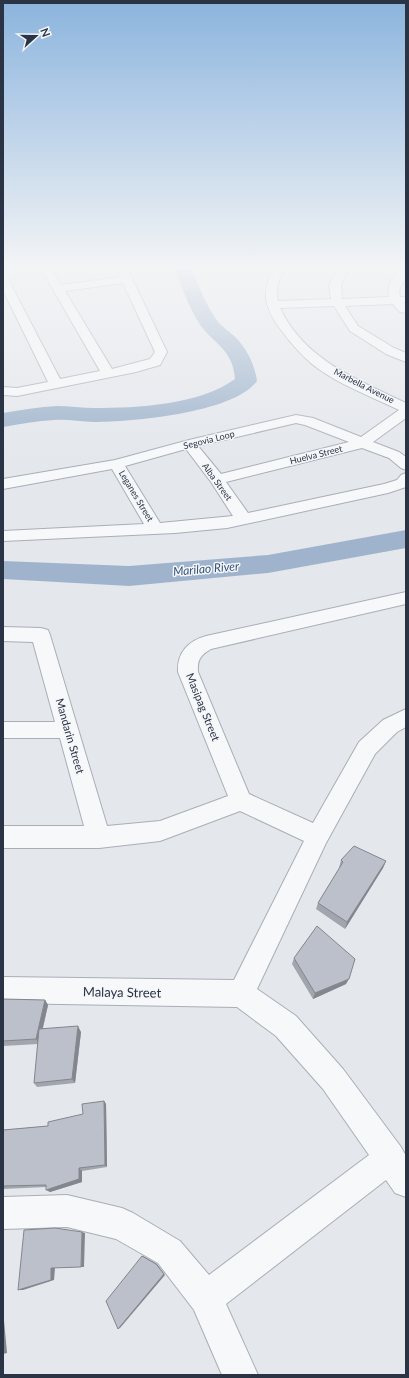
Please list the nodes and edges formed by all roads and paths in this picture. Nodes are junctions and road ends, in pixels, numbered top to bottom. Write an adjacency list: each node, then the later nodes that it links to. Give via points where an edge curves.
1 (29, 330): 8 (street)
2 (83, 330): 7 (street)
3 (151, 330): 7 (street, via 161,352 155,362)
4 (287, 330): 10 (street, Marbella Avenue, via 318,362)
5 (358, 330): 6 (street)
6 (406, 358)
7 (108, 373): 8 (street)
8 (56, 384): 9 (street, via 17,392)
9 (3, 391)
10 (406, 408)
11 (406, 411): 12 (street, Huelva Street)
12 (362, 442): 13 (street, Segovia Loop, via 308,421 296,419); 15 (street, Segovia Loop, via 394,455); 17 (street, Huelva Street)
13 (189, 444): 14 (street, Segovia Loop); 17 (street, Alba Street)
14 (116, 464): 18 (street, Segovia Loop); 20 (street, Leganes Street)
15 (406, 465)
16 (406, 478): 19 (street, via 402,483 388,488)
17 (217, 480): 19 (street, Alba Street)
18 (3, 484)
19 (244, 520): 20 (street, via 204,526)
20 (155, 528): 21 (street)
21 (3, 536)
22 (406, 598): 27 (street, Masipag Street, via 206,643 194,650 187,661 188,672)
23 (3, 634): 26 (street, Mandarin Street, via 41,634)
24 (406, 717): 28 (street, via 390,726 367,748)
25 (3, 730): 26 (street)
26 (69, 730): 30 (street, Mandarin Street)
27 (241, 801): 28 (street); 30 (street, via 160,831)
28 (318, 836): 32 (street)
29 (3, 837): 30 (street)
30 (99, 837)
31 (3, 990): 32 (street, Malaya Street)
32 (241, 994): 33 (street, via 286,1026 333,1079)
33 (398, 1170): 35 (street)
34 (3, 1213): 35 (street, via 67,1211 122,1224 169,1252)
35 (206, 1298): 36 (street)
36 (240, 1375)

